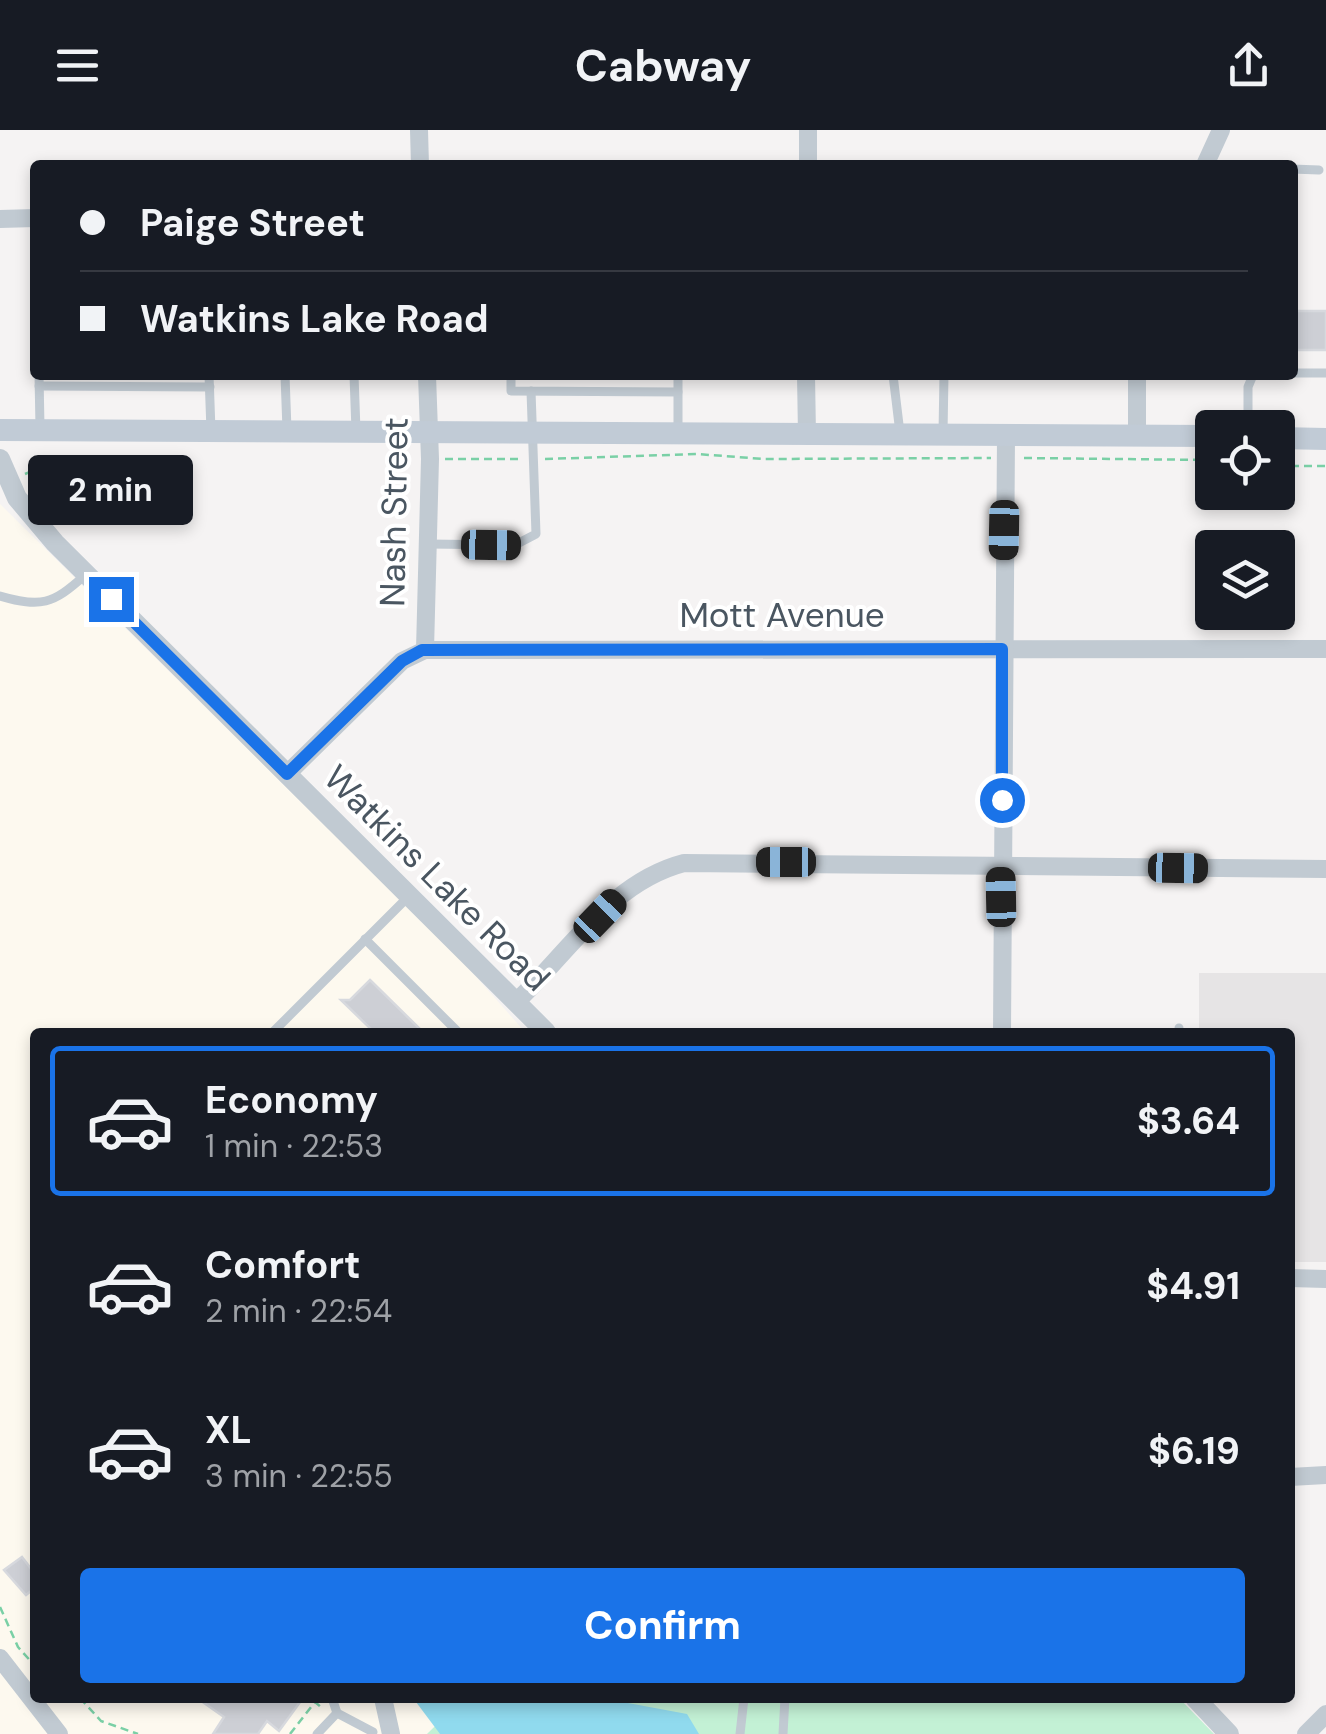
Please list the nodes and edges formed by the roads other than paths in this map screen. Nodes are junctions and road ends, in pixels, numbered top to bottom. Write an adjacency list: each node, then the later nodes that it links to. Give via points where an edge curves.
1 (419, 130): 4 (street)
2 (808, 130): 5 (street)
3 (1222, 130): 6 (street)
4 (420, 160)
5 (808, 160)
6 (1213, 160)
7 (1298, 169): 8 (lane)
8 (1319, 170)
9 (30, 218): 10 (street)
10 (0, 219)
11 (1326, 372): 12 (lane)
12 (1298, 373)
13 (210, 380): 25 (lane)
14 (285, 380): 31 (lane)
15 (354, 380): 33 (lane)
16 (427, 380): 34 (street, Nash Street)
17 (511, 380): 26 (lane, via 510,391)
18 (678, 380): 27 (lane)
19 (806, 380): 37 (street)
20 (894, 380): 38 (lane)
21 (944, 380): 39 (lane)
22 (1137, 380): 40 (street)
23 (1252, 380): 28 (lane)
24 (39, 381): 25 (lane); 30 (lane)
25 (210, 387): 32 (lane)
26 (530, 391): 27 (lane); 35 (lane)
27 (678, 392): 36 (lane)
28 (1248, 410)
29 (0, 430): 30 (main road)
30 (40, 432): 32 (main road)
31 (287, 433): 32 (main road); 33 (main road)
32 (211, 434)
33 (356, 434): 34 (main road)
34 (429, 434): 35 (main road); 48 (street, Nash Street)
35 (531, 434): 36 (main road); 48 (lane, via 537,522 532,540)
36 (678, 435): 37 (main road)
37 (807, 435): 38 (main road)
38 (900, 436): 39 (main road)
39 (942, 436): 44 (main road)
40 (1138, 436): 41 (main road); 44 (main road)
41 (1195, 436)
42 (1295, 438): 43 (main road)
43 (1326, 439)
44 (1001, 447): 51 (street)
45 (0, 459): 47 (street, Watkins Lake Road)
46 (0, 493): 47 (street, Watkins Lake Road)
47 (29, 514): 49 (street, Watkins Lake Road)
48 (428, 544): 53 (street, Nash Street)
49 (86, 574): 50 (lane, via 58,600 26,604); 54 (street, Watkins Lake Road)
50 (0, 596)
51 (1002, 649): 52 (street, Mott Avenue); 53 (street, Mott Avenue); 55 (street)
52 (1326, 649)
53 (425, 650): 54 (street, via 402,661)
54 (287, 774): 57 (street, Watkins Lake Road)
55 (1000, 863): 56 (street); 59 (street, via 714,862 652,872 622,893); 63 (street)
56 (1326, 869)
57 (409, 896): 58 (lane); 59 (street, Watkins Lake Road)
58 (365, 939): 60 (lane); 61 (lane)
59 (516, 1002): 62 (street, Watkins Lake Road)
60 (277, 1028)
61 (454, 1028)
62 (542, 1028)
63 (1002, 1028)
64 (1295, 1278): 65 (street)
65 (1326, 1278)
66 (1326, 1475): 67 (street)
67 (1295, 1477)
68 (0, 1658): 69 (street)
69 (30, 1696)
70 (36, 1703): 79 (street)
71 (334, 1703): 76 (lane)
72 (383, 1703): 78 (street)
73 (743, 1703): 81 (lane)
74 (785, 1703): 82 (lane)
75 (1200, 1703): 83 (street)
76 (337, 1713): 78 (lane); 80 (lane)
77 (1326, 1714): 84 (street)
78 (381, 1730)
79 (60, 1734)
80 (317, 1734)
81 (740, 1734)
82 (783, 1734)
83 (1229, 1734)
84 (1306, 1734)

